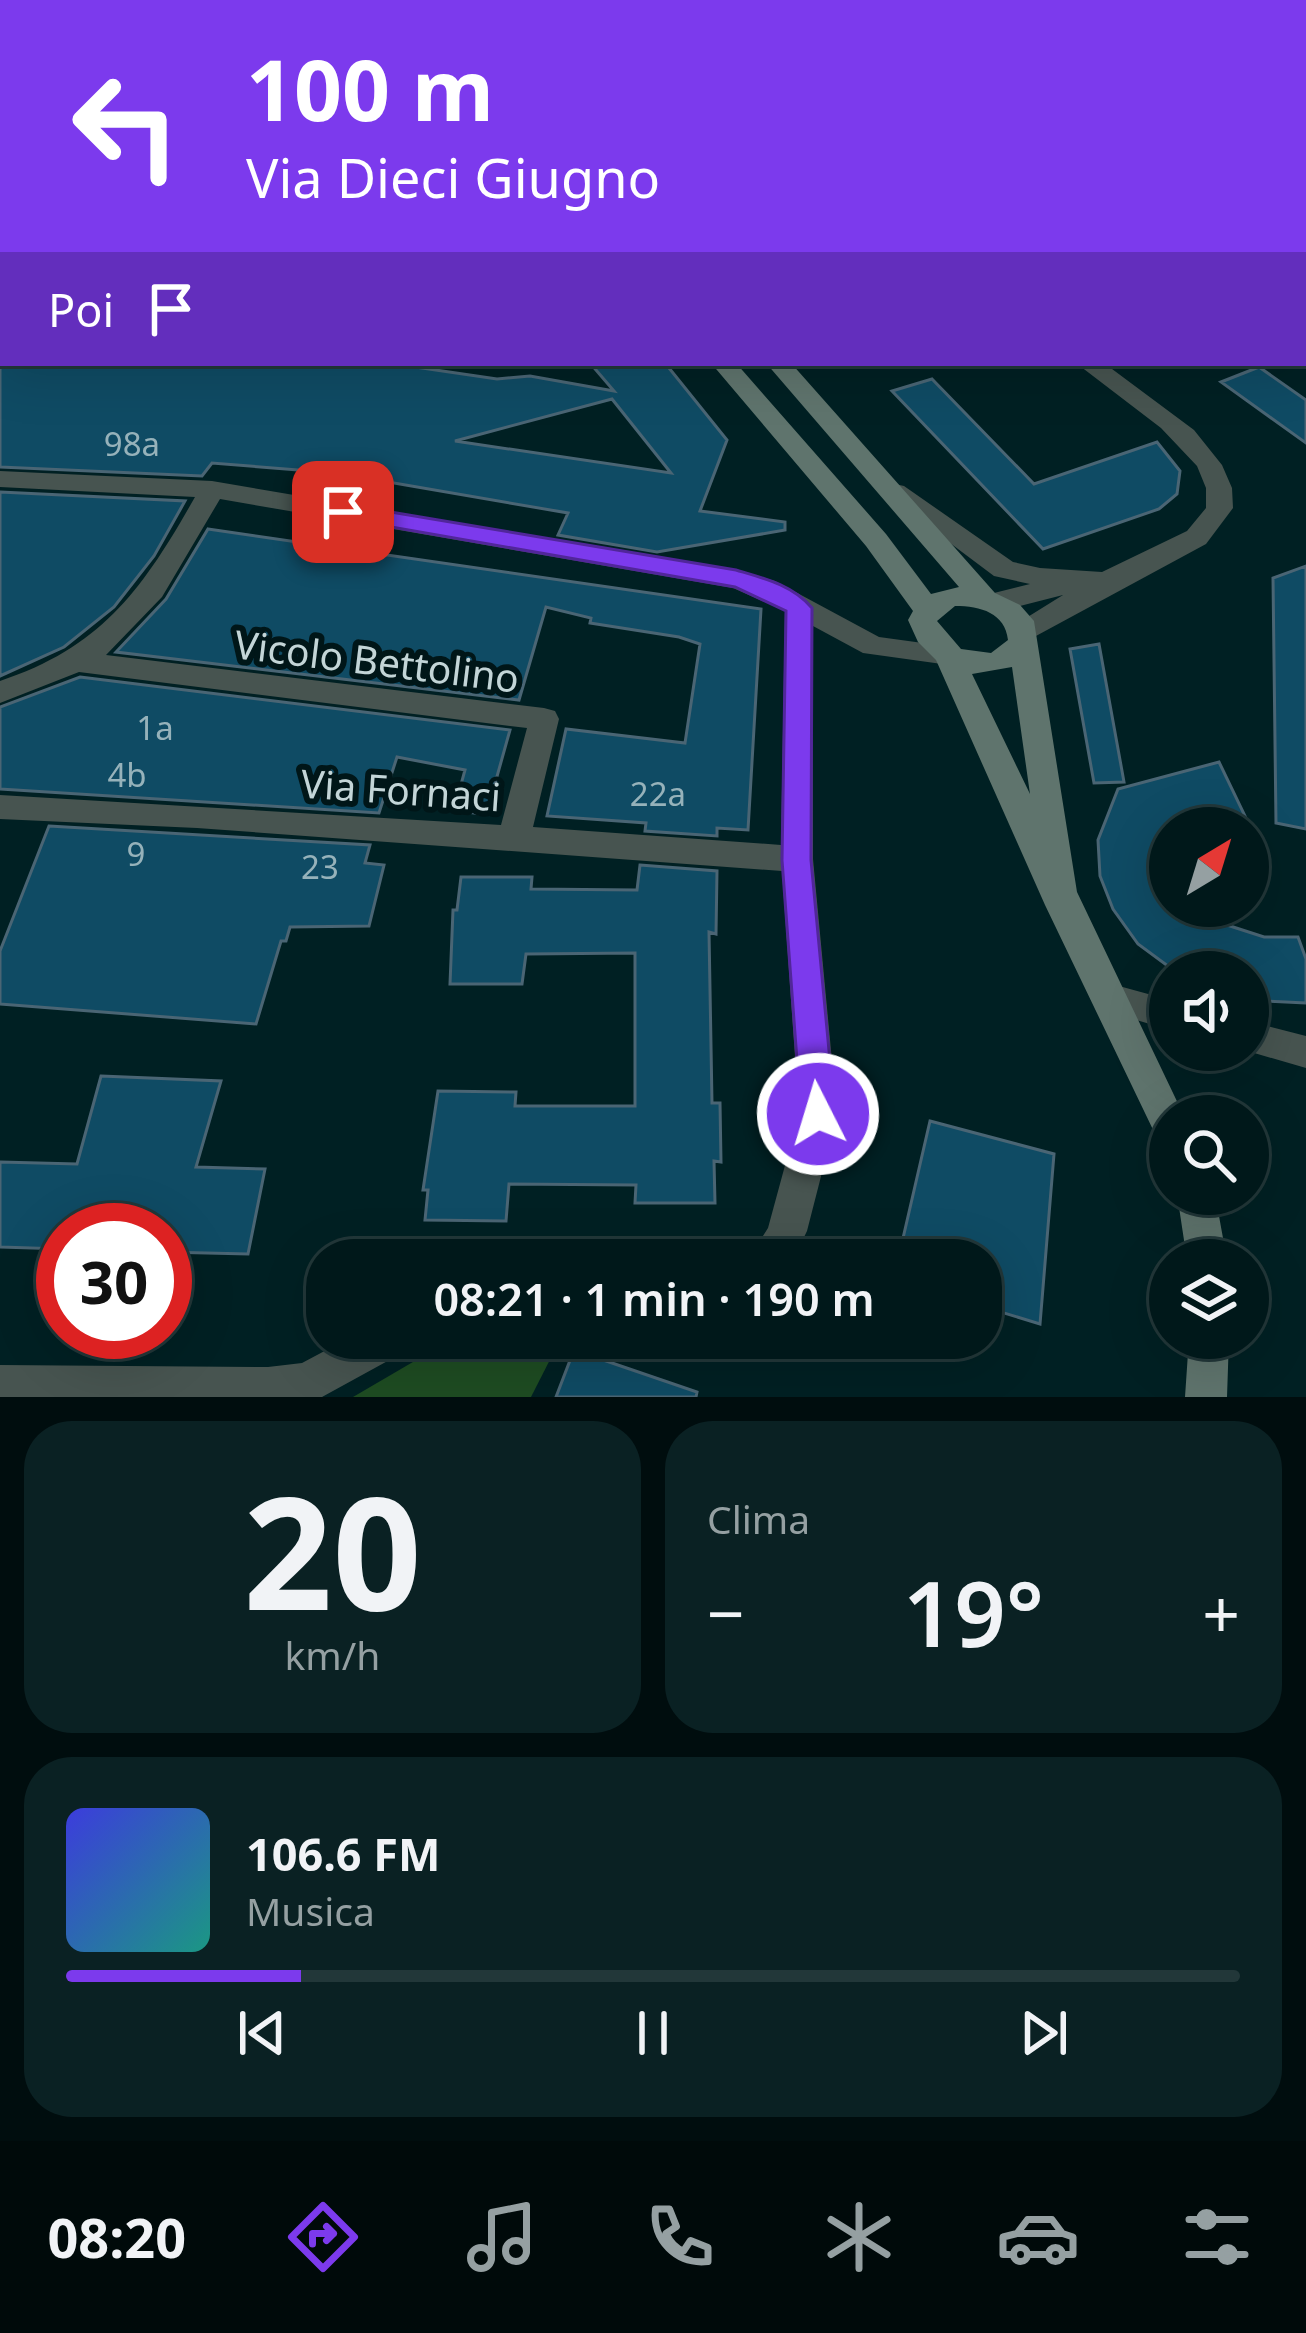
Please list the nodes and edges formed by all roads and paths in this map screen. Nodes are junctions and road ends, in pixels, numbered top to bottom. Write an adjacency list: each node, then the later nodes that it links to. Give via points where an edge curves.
1 (726, 366): 11 (main road, via 876,540)
2 (781, 366): 5 (main road)
3 (1092, 366): 7 (street, via 1192,444 1217,480 1208,529)
4 (0, 479): 6 (street)
5 (885, 484): 8 (street, via 1004,569); 9 (main road)
6 (212, 489): 10 (street, via 736,579); 15 (street, via 159,586 107,644)
7 (1121, 574): 8 (street); 12 (street)
8 (1091, 578): 9 (street)
9 (990, 600): 11 (main road, via 952,598); 12 (main road, via 1011,610)
10 (799, 608): 13 (street); 19 (street)
11 (925, 615): 13 (street); 14 (main road, via 930,641)
12 (1022, 638): 14 (main road, via 1016,652 993,663); 20 (main road)
13 (883, 647): 14 (street)
14 (946, 656): 20 (main road)
15 (79, 662): 16 (street); 18 (street, Vicolo Bettolino, via 544,719)
16 (0, 692)
17 (0, 807): 18 (street, Via Fornaci)
18 (514, 839): 19 (street, Via Fornaci)
19 (796, 860): 26 (street, via 818,1114)
20 (1062, 904): 21 (main road)
21 (1108, 998): 22 (street); 25 (main road)
22 (1149, 1009)
23 (1269, 1042): 24 (street)
24 (1306, 1052)
25 (1155, 1095)
26 (783, 1239)
27 (350, 1359): 29 (street, via 305,1383 268,1388)
28 (1208, 1359): 30 (main road)
29 (0, 1386)
30 (1206, 1397)

